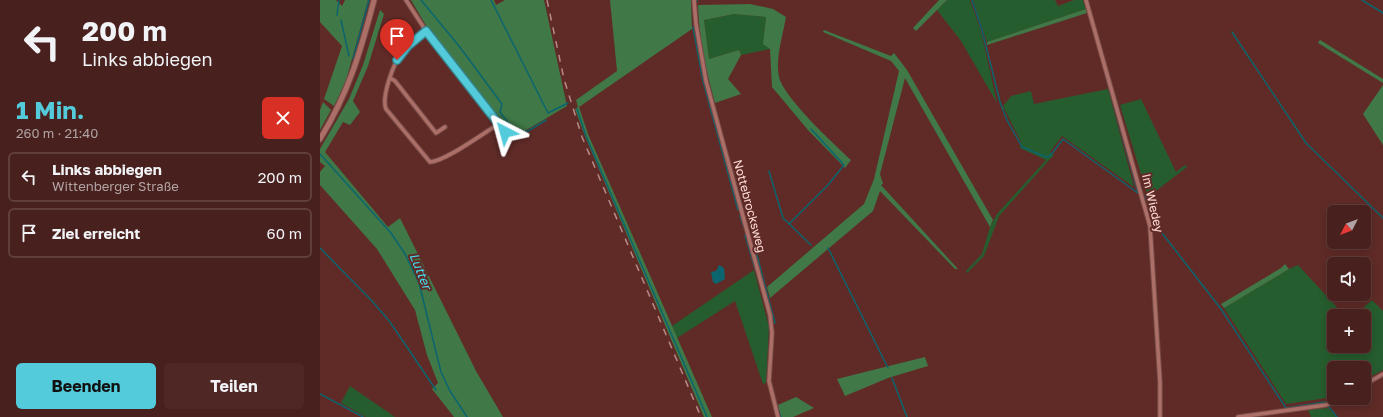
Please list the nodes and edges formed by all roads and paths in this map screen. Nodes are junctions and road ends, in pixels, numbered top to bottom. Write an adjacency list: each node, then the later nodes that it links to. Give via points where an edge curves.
1 (374, 0): 10 (main road, via 352,78)
2 (406, 0): 5 (street)
3 (694, 0): 14 (street, Nottebrocksweg, via 706,81 770,315 772,333 769,381)
4 (1086, 0): 15 (street, Im Wiedey, via 1150,226)
5 (426, 31): 6 (street, via 402,52); 7 (street)
6 (390, 78): 7 (street, via 384,101 386,109 430,162 451,154); 8 (street, via 395,80 436,133)
7 (499, 124): 9 (street)
8 (445, 127)
9 (505, 132)
10 (320, 139)
11 (1383, 374): 12 (street)
12 (1371, 381)
13 (1327, 405): 16 (street)
14 (778, 417)
15 (1160, 417)
16 (1238, 417)

